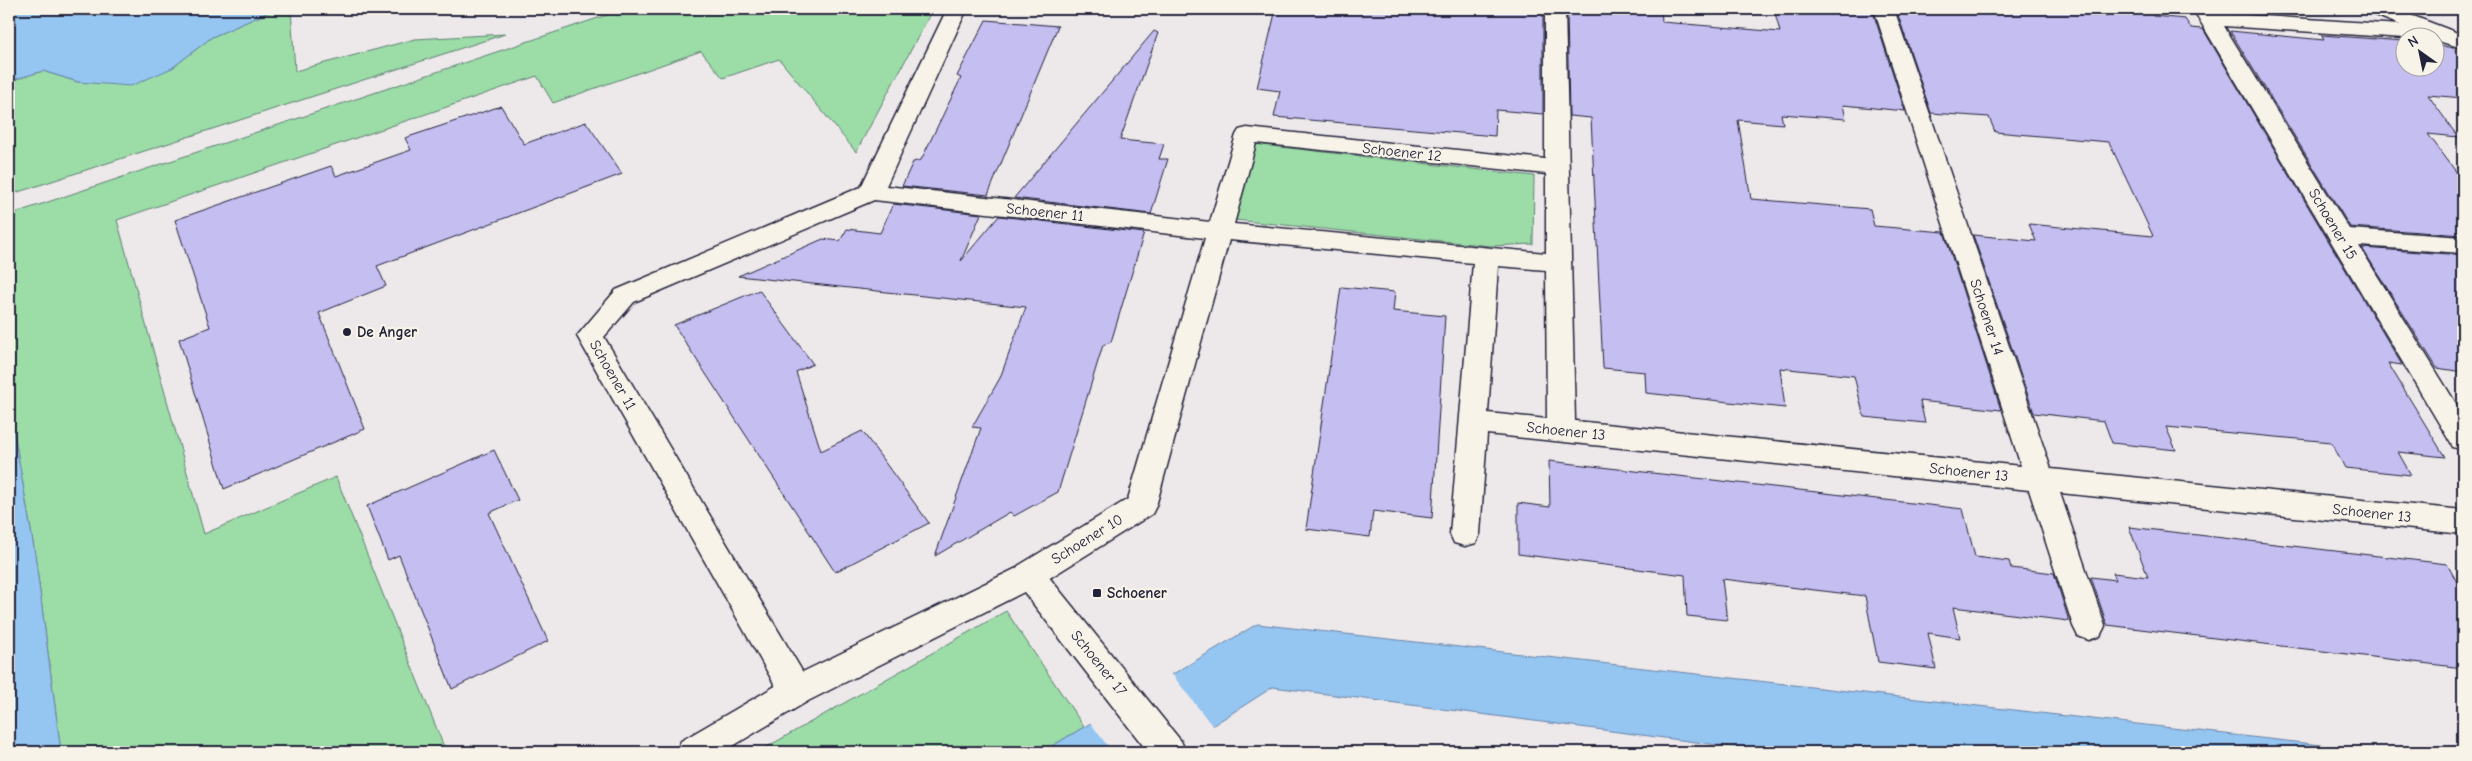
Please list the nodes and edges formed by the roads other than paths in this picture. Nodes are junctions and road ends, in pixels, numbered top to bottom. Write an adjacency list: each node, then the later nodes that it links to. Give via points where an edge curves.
1 (957, 9): 12 (street)
2 (1555, 9): 11 (street)
3 (1884, 9): 21 (street, Schoener 14)
4 (2377, 9): 6 (street)
5 (2206, 14): 7 (street); 14 (street, Schoener 15)
6 (2426, 28)
7 (2394, 30)
8 (2444, 35): 9 (street)
9 (2463, 42)
10 (1247, 135): 11 (street, Schoener 12); 13 (street, Schoener 10)
11 (1558, 168): 17 (street)
12 (871, 192): 13 (street, Schoener 11); 26 (street, Schoener 11, via 625,296 590,336)
13 (1219, 231): 16 (street); 24 (street, Schoener 10, via 1141,506)
14 (2341, 237): 15 (street); 20 (street, Schoener 15)
15 (2463, 244)
16 (1486, 256): 17 (street); 18 (street)
17 (1559, 263): 19 (street)
18 (1474, 422): 19 (street, Schoener 13); 23 (street)
19 (1562, 431): 21 (street, Schoener 13)
20 (2463, 439)
21 (2040, 479): 22 (street, Schoener 13); 25 (street, Schoener 14)
22 (2463, 522)
23 (1466, 534)
24 (1029, 575): 26 (street, Schoener 10); 28 (street, Schoener 17)
25 (2089, 626)
26 (796, 691): 27 (street, Schoener 10)
27 (693, 752)
28 (1169, 752)

